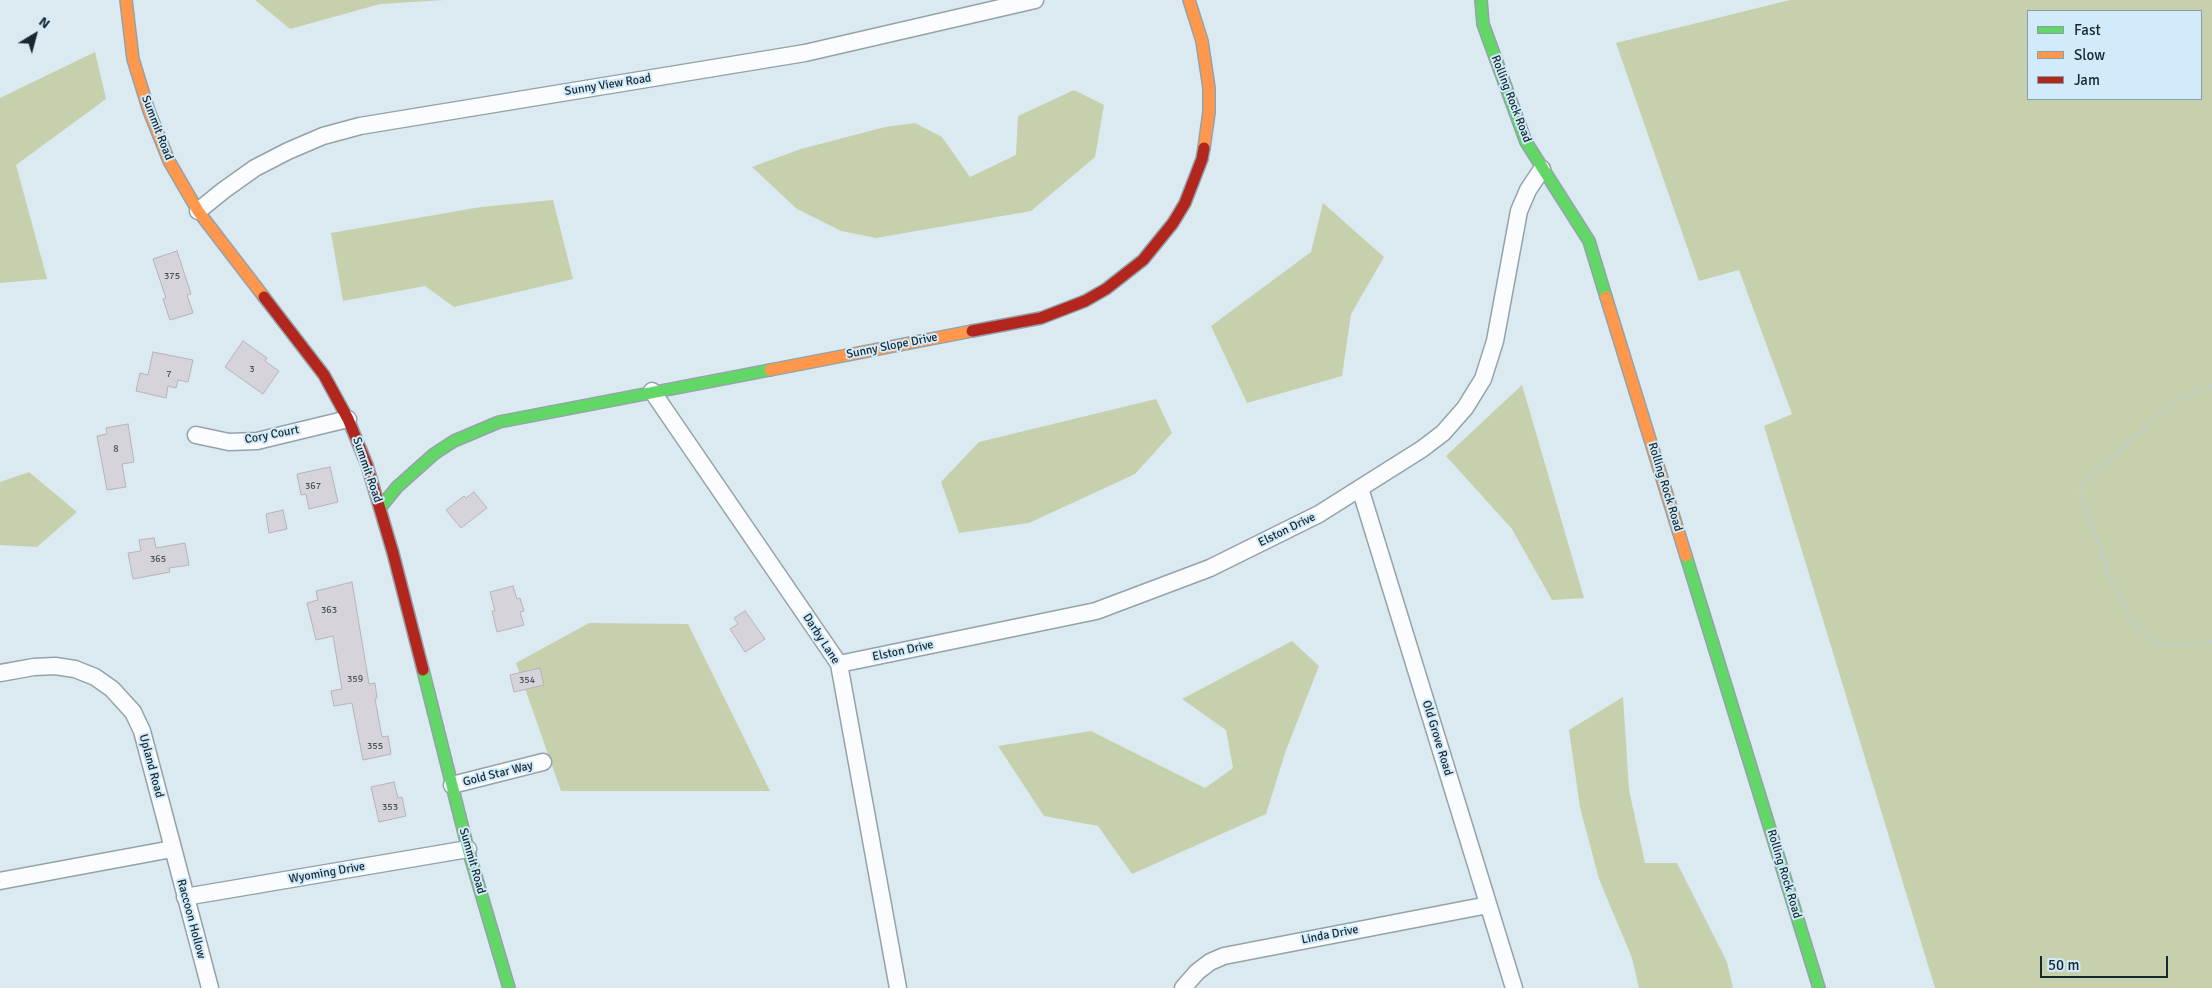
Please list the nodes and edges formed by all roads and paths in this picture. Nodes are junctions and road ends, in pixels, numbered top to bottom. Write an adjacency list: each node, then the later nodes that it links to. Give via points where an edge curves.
1 (126, 0): 6 (street, Summit Road, via 133,59 149,111 169,161)
2 (1036, 0): 6 (street, Sunny View Road, via 805,53 360,126 288,150 247,174)
3 (1189, 0): 8 (street, Sunny Slope Drive, via 1202,41 1210,88 1202,159 1185,203 1173,223 1143,260 1125,276 1085,301 1041,318)
4 (1481, 0): 5 (street, Rolling Rock Road, via 1483,24 1526,142)
5 (1542, 169): 11 (street, Elston Drive, via 1519,211 1495,342 1483,379 1443,434); 28 (street, Rolling Rock Road, via 1589,241)
6 (198, 211): 9 (street, Summit Road, via 324,375)
7 (2212, 386): 13 (path, via 2179,399 2158,414 2140,434 2086,478 2081,487 2081,501 2105,570 2137,627 2158,644 2200,646)
8 (652, 391): 12 (street, Sunny Slope Drive, via 524,416 476,430 454,441 414,470); 14 (street, Darby Lane)
9 (348, 419): 10 (street, Cory Court, via 257,441 229,442); 12 (street, Summit Road)
10 (196, 435)
11 (1360, 488): 14 (street, Elston Drive, via 1319,514 1210,568 1096,611); 22 (street, Old Grove Road)
12 (380, 508): 17 (street, Summit Road)
13 (2212, 641)
14 (839, 664): 25 (street, Darby Lane)
15 (0, 673): 18 (street, Upland Road, via 34,667 75,669 95,677 120,696 142,731)
16 (543, 762): 17 (street, Gold Star Way)
17 (452, 785): 19 (street, Summit Road)
18 (172, 849): 20 (street); 21 (street, Raccoon Hollow)
19 (468, 849): 21 (street, Wyoming Drive); 24 (street, Summit Road)
20 (0, 881)
21 (185, 897): 23 (street, Raccoon Hollow)
22 (1488, 905): 26 (street, Linda Drive, via 1224,956 1197,972); 27 (street, Old Grove Road)
23 (210, 988)
24 (509, 988)
25 (898, 988)
26 (1183, 988)
27 (1514, 988)
28 (1819, 988)

